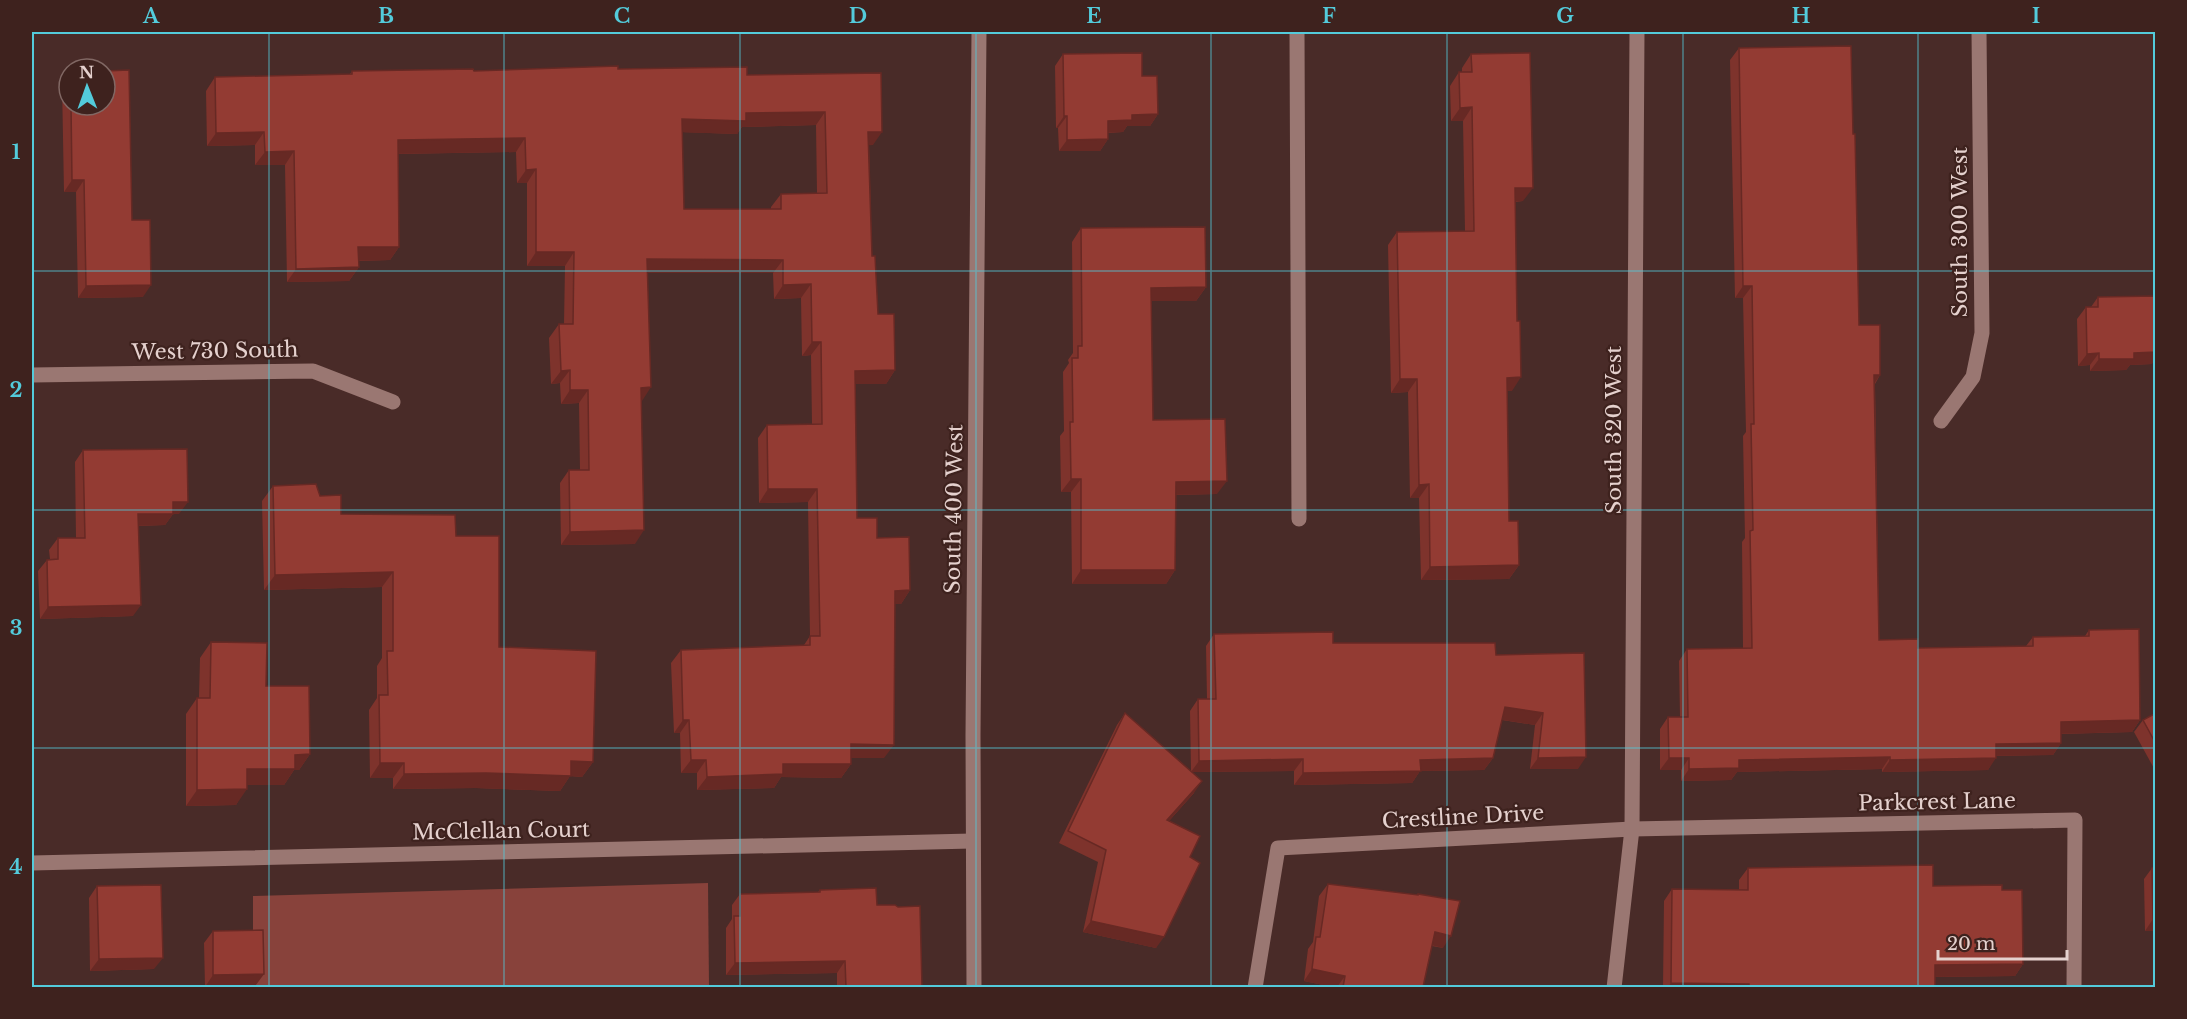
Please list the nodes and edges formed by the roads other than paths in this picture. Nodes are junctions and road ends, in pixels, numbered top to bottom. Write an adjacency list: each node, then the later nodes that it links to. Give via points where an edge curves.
1 (979, 32): 10 (street, South 400 West)
2 (1297, 32): 8 (street)
3 (1637, 32): 9 (street, South 320 West)
4 (1979, 32): 7 (street, South 300 West, via 1982,333 1973,377)
5 (32, 375): 6 (street, West 730 South, via 313,370)
6 (393, 402)
7 (1941, 421)
8 (1299, 519)
9 (1632, 830): 13 (street, Crestline Drive, via 1278,848); 14 (street); 15 (street, Parkcrest Lane, via 2075,820)
10 (972, 841): 11 (street, McClellan Court); 12 (street, South 400 West)
11 (32, 863)
12 (974, 987)
13 (1255, 987)
14 (1614, 987)
15 (2074, 987)

